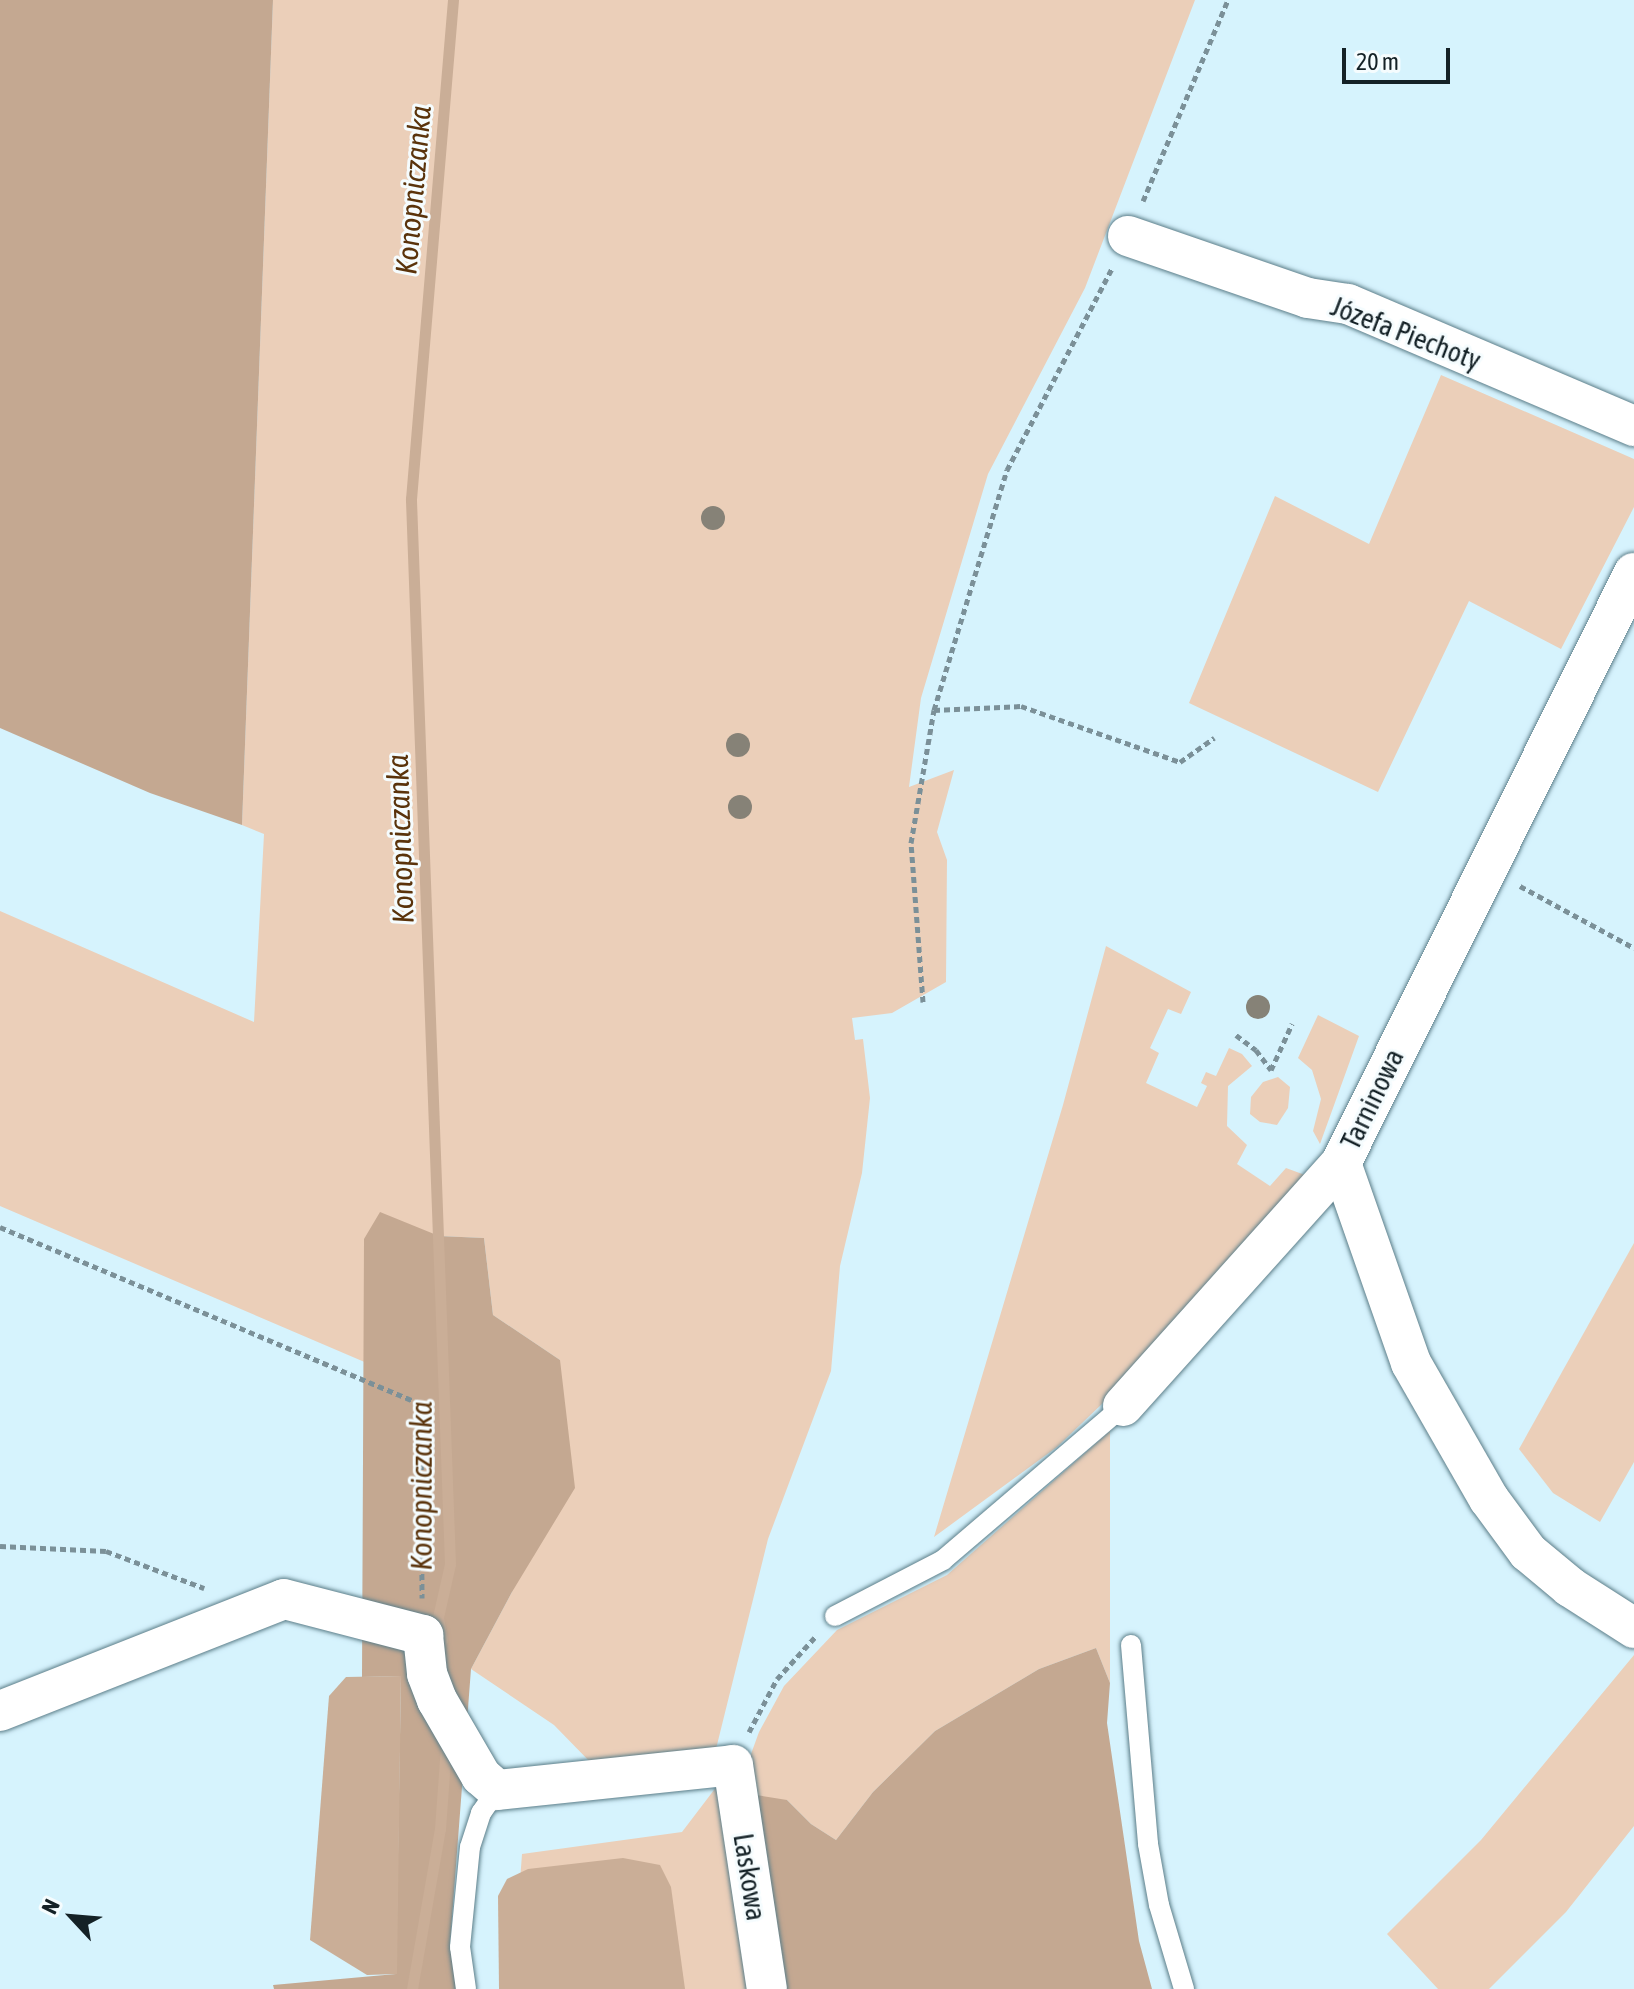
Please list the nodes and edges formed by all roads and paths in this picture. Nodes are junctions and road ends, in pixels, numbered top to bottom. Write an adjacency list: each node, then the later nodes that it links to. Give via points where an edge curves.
1 (1228, 0): 2 (path)
2 (1128, 236): 3 (street, Józefa Piechoty, via 1308,298 1348,304); 5 (path, via 1007,470)
3 (1634, 426)
4 (1634, 573): 7 (street, Tarninowa)
5 (934, 710): 6 (path, via 1021,706 1180,762); 9 (path, via 911,843)
6 (1214, 738)
7 (1488, 868): 8 (path); 12 (street, Tarninowa)
8 (1634, 948)
9 (923, 1002)
10 (1292, 1024): 11 (path, via 1271,1070)
11 (1236, 1035)
12 (1341, 1163): 14 (street); 18 (street, Tarninowa, via 1411,1363 1489,1499 1528,1552)
13 (0, 1227): 19 (path, via 421,1404)
14 (1123, 1406): 17 (lane, via 943,1560)
15 (0, 1546): 16 (path, via 106,1551)
16 (259, 1609): 19 (street, via 284,1599); 21 (street)
17 (835, 1616): 22 (path, via 777,1679)
18 (1634, 1628)
19 (423, 1635): 23 (street, via 427,1674 437,1700 481,1776)
20 (1131, 1645): 26 (lane, via 1148,1844 1159,1905)
21 (0, 1711)
22 (733, 1765): 23 (street); 25 (street, Laskowa)
23 (497, 1790): 24 (lane, via 481,1813 470,1847 460,1947)
24 (466, 1989)
25 (767, 1989)
26 (1184, 1989)

